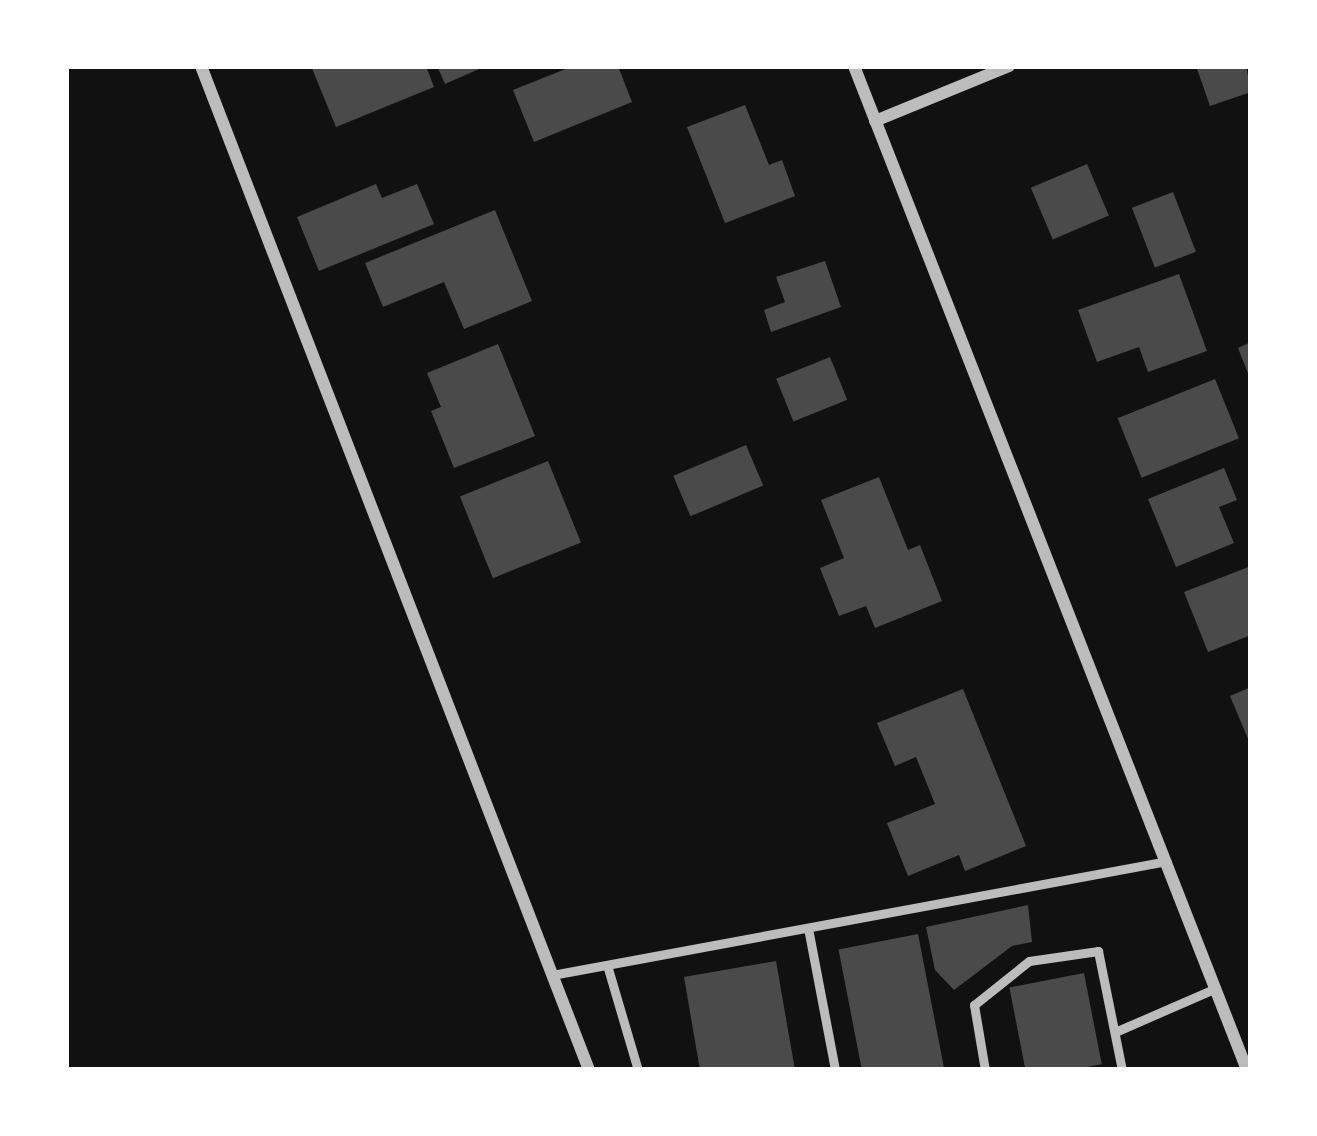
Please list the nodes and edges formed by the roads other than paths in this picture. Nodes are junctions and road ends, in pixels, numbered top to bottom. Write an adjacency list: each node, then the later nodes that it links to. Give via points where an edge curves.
1 (201, 66): 8 (street)
2 (854, 66): 4 (street)
3 (1010, 66): 4 (street)
4 (875, 121): 5 (street)
5 (1167, 861): 6 (lane); 9 (street)
6 (808, 928): 7 (lane); 13 (lane)
7 (607, 965): 8 (lane); 12 (lane)
8 (552, 975): 11 (street)
9 (1216, 988): 10 (lane); 16 (street)
10 (1115, 1032): 14 (lane, via 1098,951 1029,961 974,1005); 15 (lane)
11 (589, 1070)
12 (638, 1070)
13 (835, 1070)
14 (985, 1070)
15 (1122, 1070)
16 (1247, 1070)

